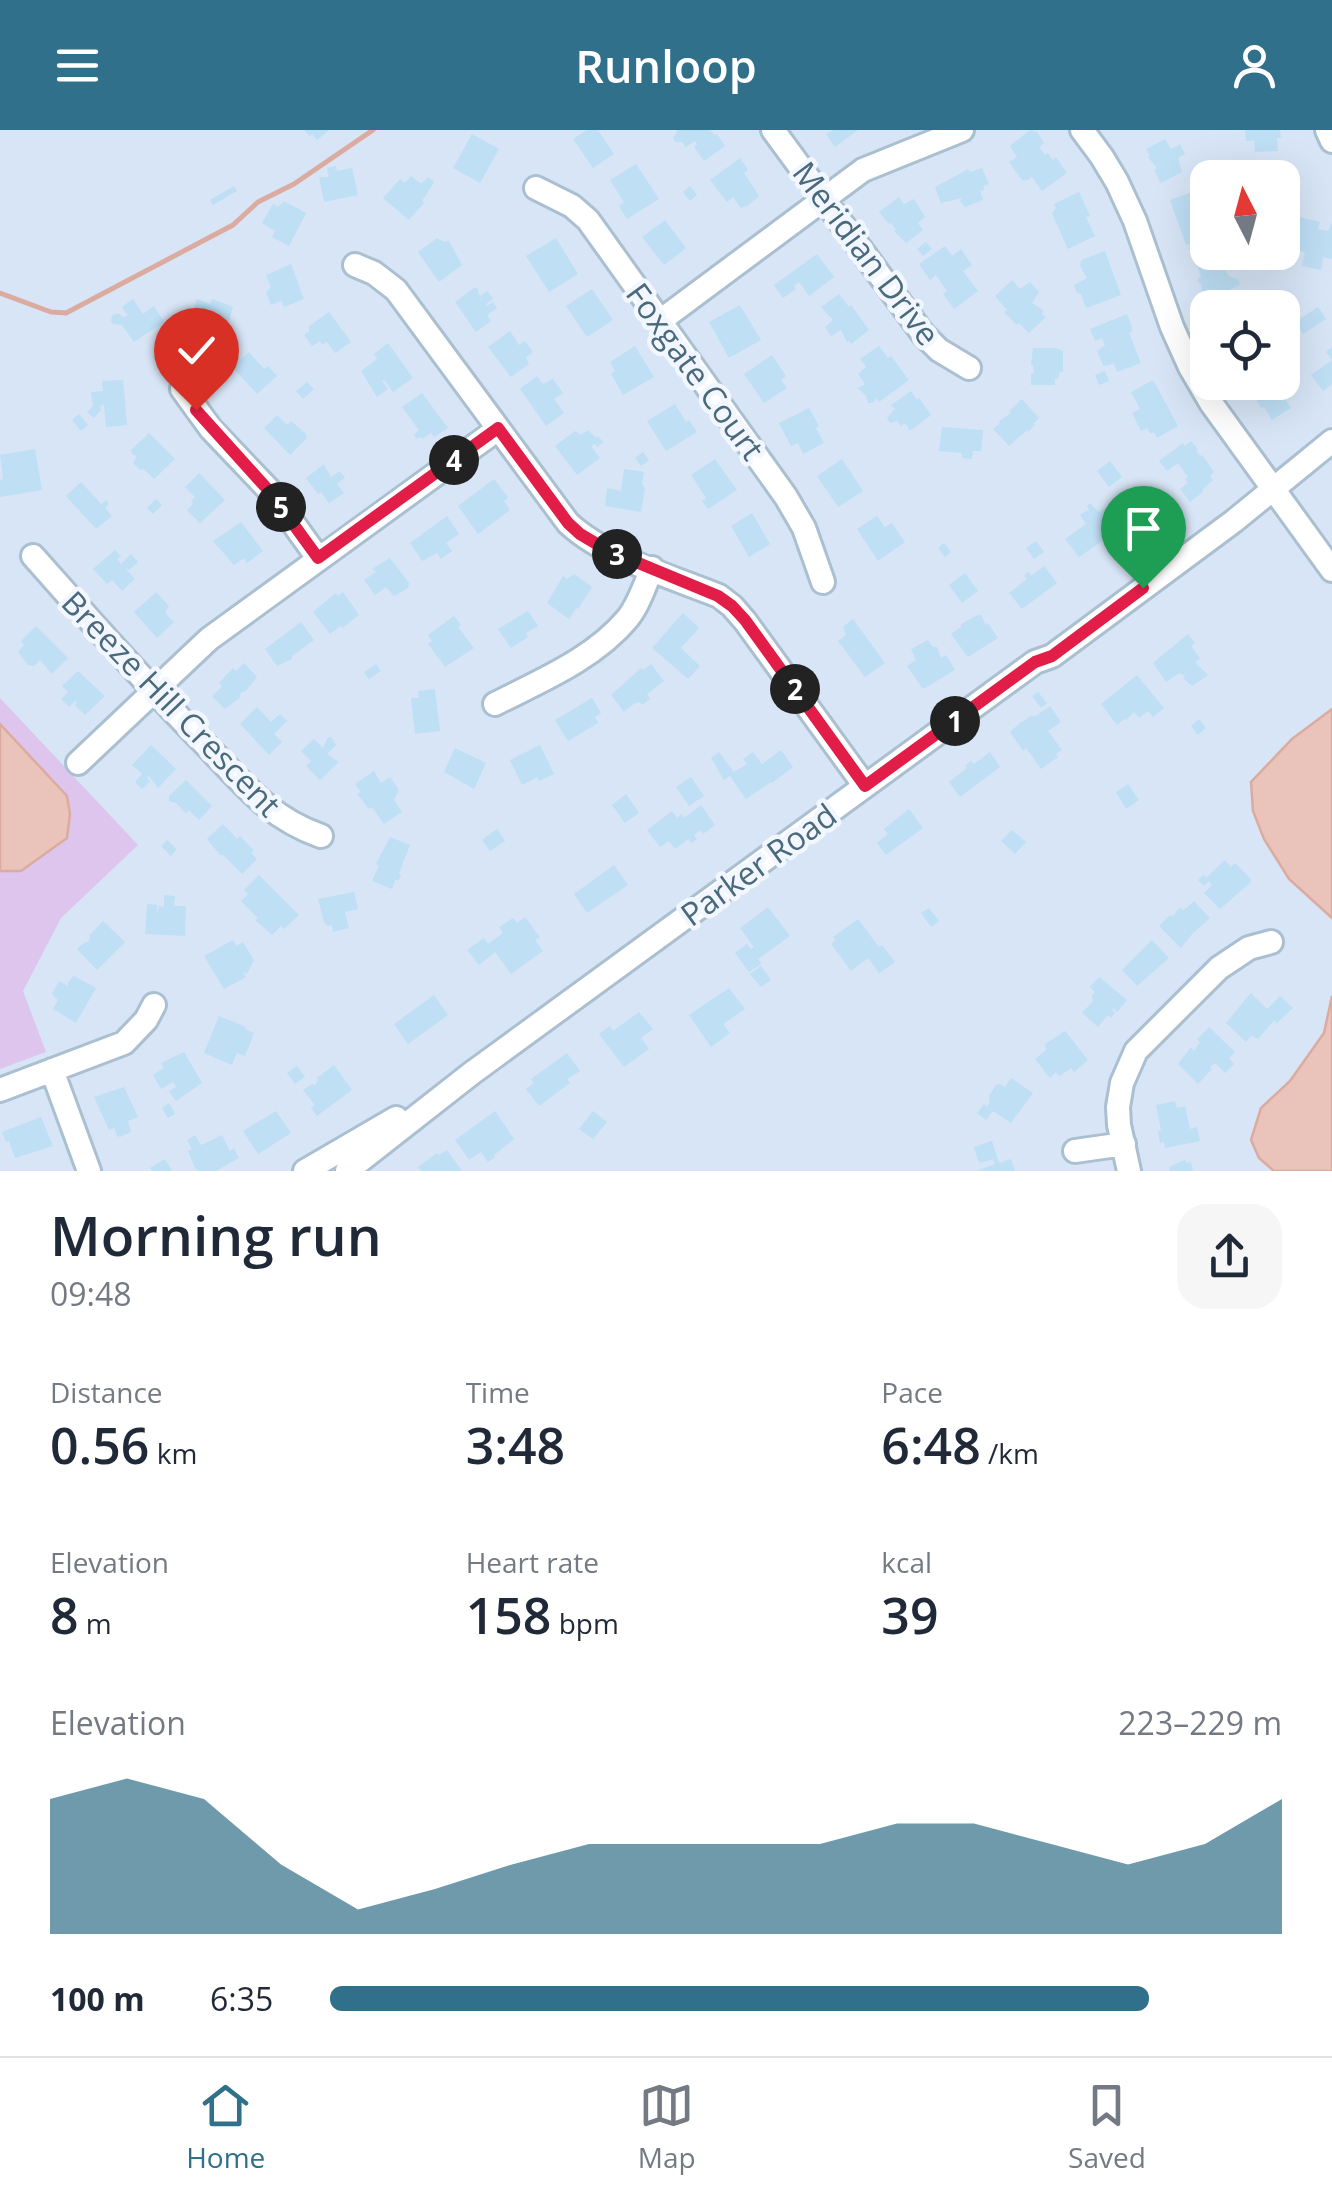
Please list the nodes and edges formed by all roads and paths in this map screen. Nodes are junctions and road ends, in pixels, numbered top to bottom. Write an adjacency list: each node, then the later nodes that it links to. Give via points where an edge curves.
1 (774, 130): 7 (street, Meridian Drive)
2 (962, 130): 7 (street, via 863,170)
3 (1082, 130): 14 (street, via 1117,182 1190,367)
4 (1326, 130): 5 (street)
5 (1332, 141)
6 (536, 188): 9 (street, Foxgate Court, via 588,220)
7 (824, 199): 9 (street); 10 (street, Meridian Drive, via 923,334)
8 (355, 265): 12 (street, via 396,290)
9 (660, 321): 19 (street, Foxgate Court, via 786,496)
10 (969, 368)
11 (182, 389): 16 (street)
12 (498, 428): 16 (street); 17 (street, via 580,534)
13 (1332, 441): 14 (street, Parker Road)
14 (1273, 489): 18 (street); 23 (street, Parker Road)
15 (33, 556): 20 (street, Breeze Hill Crescent)
16 (318, 558): 20 (street, via 209,639)
17 (652, 568): 21 (street, via 634,610 610,636); 23 (street, via 732,606)
18 (1332, 570)
19 (823, 582)
20 (154, 692): 22 (street); 24 (street, Breeze Hill Crescent, via 270,811)
21 (494, 704)
22 (78, 763)
23 (865, 786): 28 (street, Parker Road)
24 (321, 836)
25 (1271, 942): 30 (street, via 1219,968 1136,1051 1118,1107)
26 (154, 1005): 27 (street, via 124,1042)
27 (52, 1070): 29 (street); 32 (street)
28 (472, 1073): 33 (street, Parker Road); 34 (street, Parker Road)
29 (0, 1090)
30 (1124, 1144): 31 (street); 35 (street)
31 (1076, 1151)
32 (89, 1171)
33 (305, 1171)
34 (346, 1171)
35 (1129, 1171)

